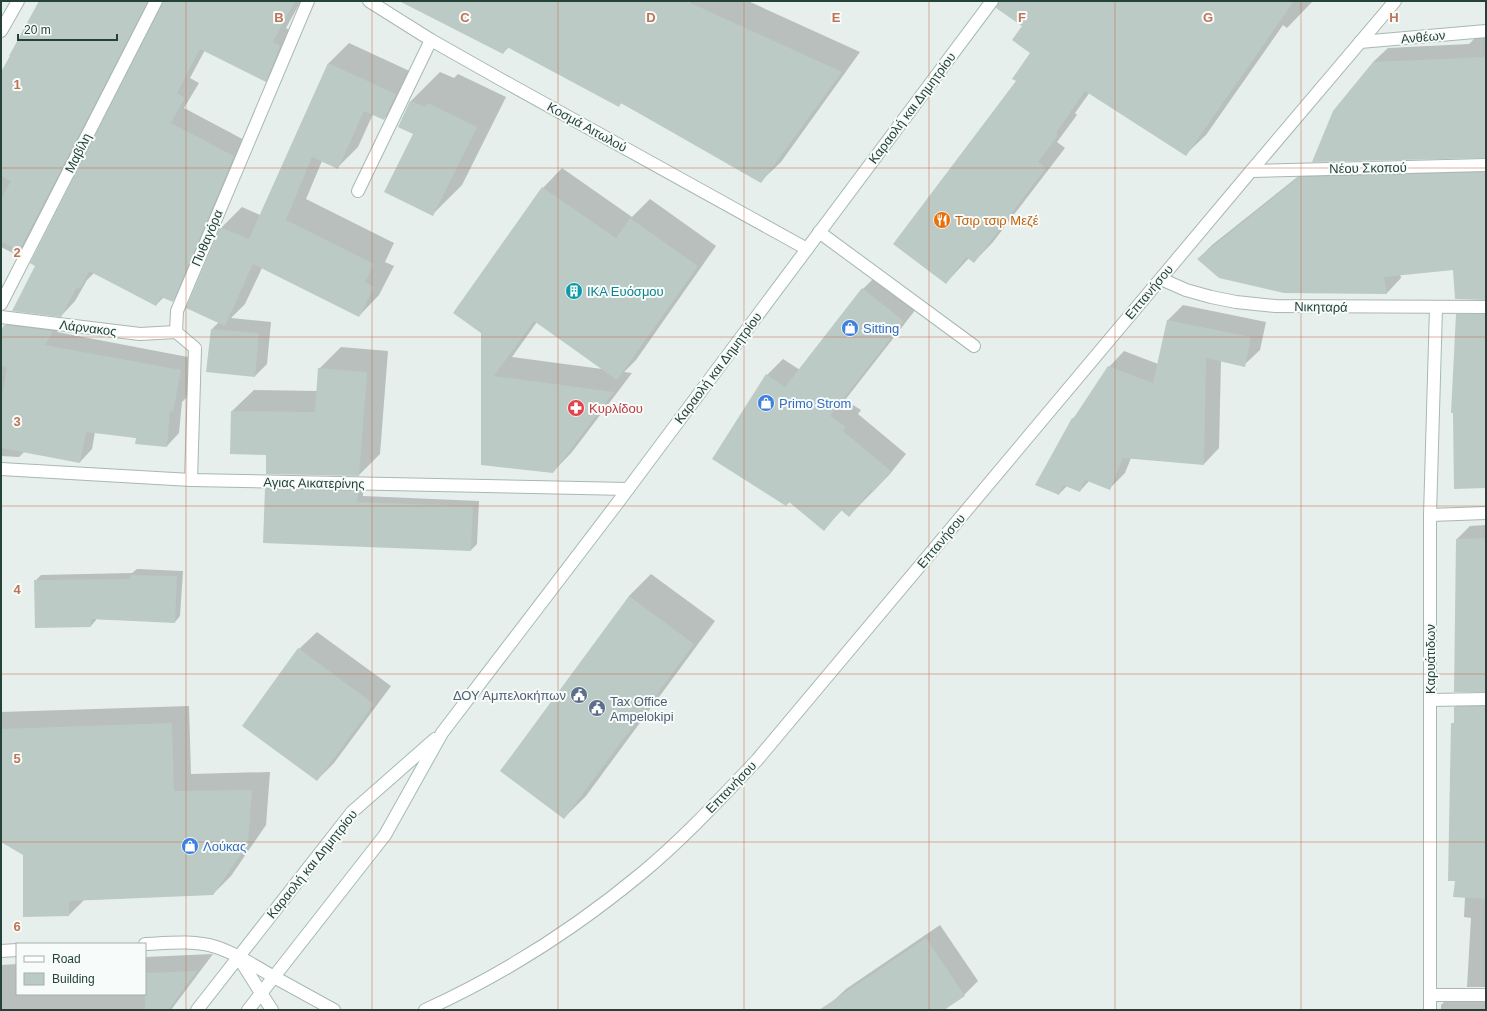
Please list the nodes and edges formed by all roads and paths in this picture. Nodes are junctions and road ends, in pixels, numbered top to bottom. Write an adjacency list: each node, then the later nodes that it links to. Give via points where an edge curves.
1 (18, 1): 7 (street)
2 (156, 1): 17 (street, Μαβίλη)
3 (308, 1): 21 (street, Πυθαγόρα, via 177,311)
4 (369, 1): 9 (street, Κοσμά Αιτωλού)
5 (992, 1): 14 (street, Καραολή και Δημητρίου)
6 (1395, 1): 10 (street, Επτανήσου)
7 (1, 31)
8 (1486, 31): 10 (street, Ανθέων)
9 (431, 40): 13 (street); 15 (street, Κοσμά Αιτωλού)
10 (1360, 42): 12 (street, Επτανήσου)
11 (1486, 165): 12 (street, Νέου Σκοπού)
12 (1251, 171): 16 (street, Επτανήσου)
13 (358, 190)
14 (819, 232): 15 (street, Καραολή και Δημητρίου); 22 (street)
15 (807, 248): 25 (street, Καραολή και Δημητρίου)
16 (1161, 279): 19 (street, Νικηταρά, via 1186,290 1244,303 1275,306); 43 (street, Επτανήσου, via 757,760 680,838 643,872 561,934 486,979)
17 (1, 304)
18 (1486, 307): 19 (street, Νικηταρά)
19 (1436, 308): 27 (street, Καρυάτιδων)
20 (1, 317): 21 (street, Λάρνακος, via 140,334)
21 (176, 332): 24 (street, via 195,348)
22 (974, 346)
23 (1, 469): 24 (street, Αγιας Αικατερίνης)
24 (191, 480): 25 (street, Αγιας Αικατερίνης)
25 (628, 489): 30 (street, Καραολή και Δημητρίου)
26 (1486, 513): 27 (street)
27 (1430, 515): 29 (street, Καρυάτιδων)
28 (1486, 699): 29 (street)
29 (1430, 700): 37 (street, Καρυάτιδων)
30 (442, 733): 34 (street, Καραολή και Δημητρίου, via 352,812); 35 (street, Καραολή και Δημητρίου, via 385,835)
31 (146, 944): 34 (street, via 204,944)
32 (16, 950): 33 (street)
33 (1, 951)
34 (239, 957): 35 (street); 36 (street); 39 (street, Καραολή και Δημητρίου)
35 (274, 977): 36 (street, Καραολή και Δημητρίου); 42 (street)
36 (261, 993): 40 (street, Καραολή και Δημητρίου); 41 (street)
37 (1430, 995): 38 (street); 44 (street, Καρυάτιδων)
38 (1486, 995)
39 (197, 1010)
40 (248, 1010)
41 (272, 1010)
42 (334, 1010)
43 (425, 1010)
44 (1430, 1010)

